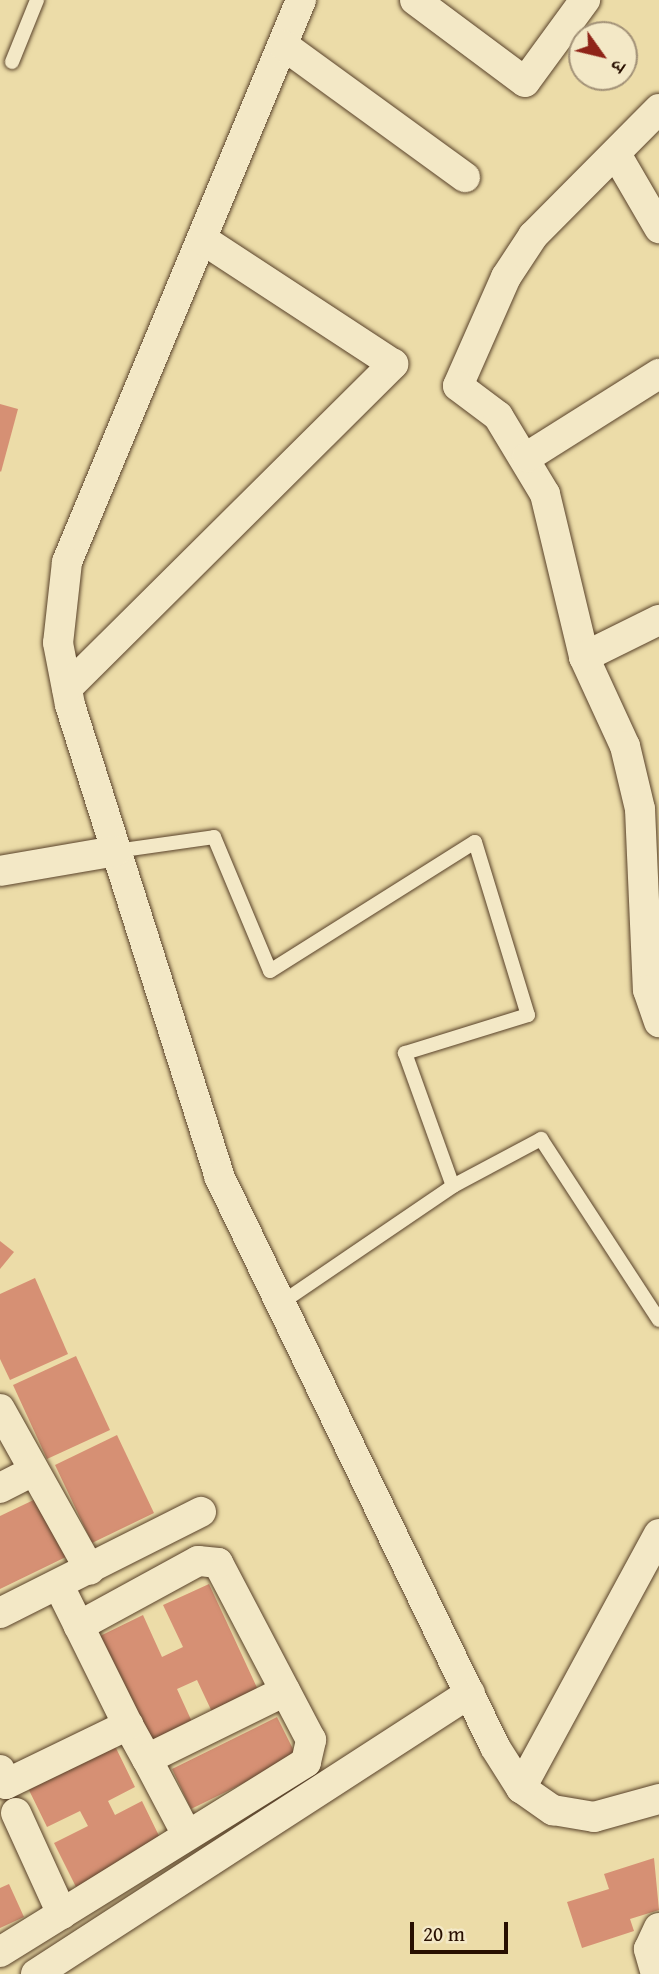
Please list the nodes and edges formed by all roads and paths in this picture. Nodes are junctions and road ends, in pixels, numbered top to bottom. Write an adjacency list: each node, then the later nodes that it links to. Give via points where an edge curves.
1 (37, 0): 6 (lane)
2 (301, 0): 5 (street)
3 (415, 0): 4 (street, via 525,82)
4 (585, 0)
5 (282, 45): 9 (street); 11 (street)
6 (12, 62)
7 (659, 109): 8 (street)
8 (616, 154): 10 (street); 13 (street, via 533,236 506,277 458,386 498,416)
9 (465, 177)
10 (659, 228)
11 (202, 239): 16 (street, via 67,562 58,643); 16 (street, via 393,364)
12 (659, 374): 13 (street)
13 (527, 457): 15 (street, via 545,494)
14 (659, 620): 15 (street)
15 (584, 657): 19 (street, via 635,780 648,990)
16 (67, 688): 17 (street)
17 (116, 851): 18 (street); 20 (lane, via 214,837 270,971 475,842 528,1015 405,1054); 21 (street, via 219,1176)
18 (0, 871)
19 (659, 1023)
20 (453, 1186): 21 (lane); 22 (lane, via 541,1139)
21 (281, 1303): 33 (street)
22 (659, 1320)
23 (0, 1409): 24 (street)
24 (34, 1471): 25 (street); 28 (street)
25 (0, 1488)
26 (201, 1512): 28 (street)
27 (659, 1534): 37 (street)
28 (90, 1570): 29 (street)
29 (59, 1586): 30 (street); 31 (street)
30 (0, 1613)
31 (79, 1626): 32 (street, via 198,1561 218,1563); 34 (street)
32 (285, 1691): 35 (street); 40 (street, via 311,1740 306,1762)
33 (470, 1693): 37 (street); 44 (street)
34 (128, 1725): 35 (street); 36 (street)
35 (147, 1759): 40 (street)
36 (3, 1777): 39 (street)
37 (522, 1788): 38 (street, via 553,1810 594,1817)
38 (659, 1800)
39 (8, 1816): 41 (street)
40 (187, 1835): 41 (street)
41 (62, 1914): 43 (street)
42 (659, 1928): 45 (street, via 649,1949)
43 (0, 1952)
44 (36, 1974)
45 (656, 1974)

